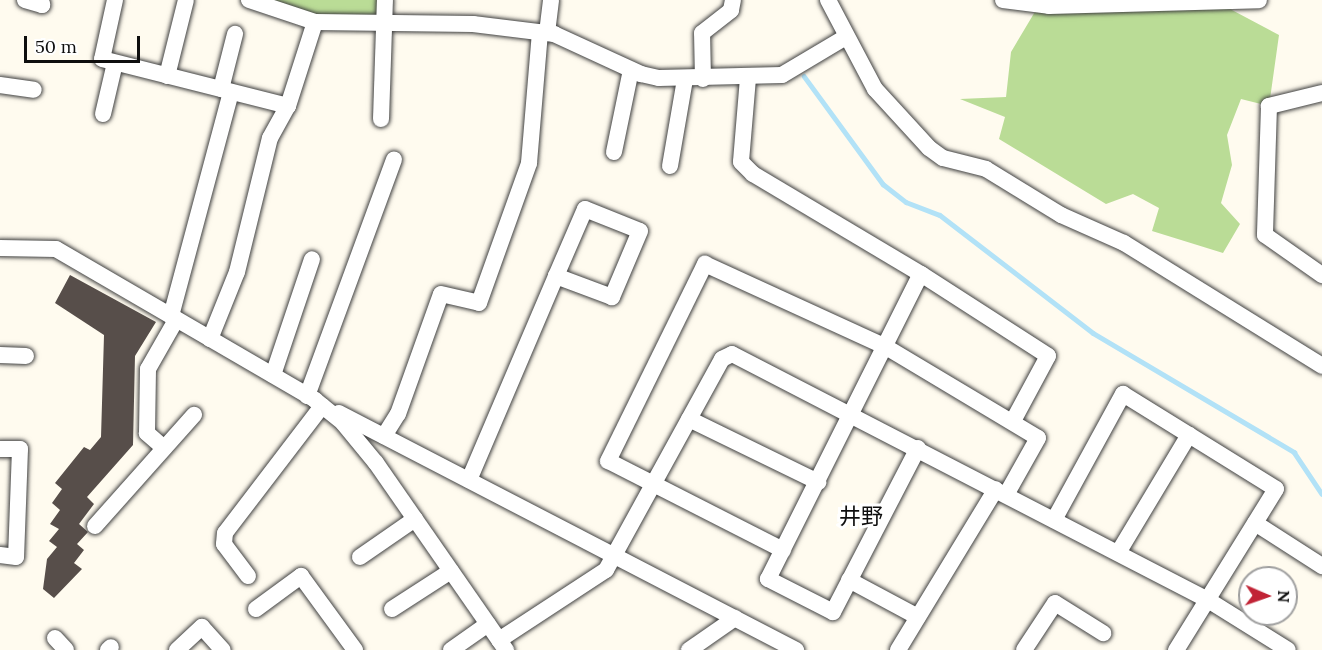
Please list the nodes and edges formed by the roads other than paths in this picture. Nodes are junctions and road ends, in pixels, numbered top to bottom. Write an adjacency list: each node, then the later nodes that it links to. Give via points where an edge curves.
1 (25, 0): 2 (street, via 42,5)
2 (41, 0)
3 (115, 0): 19 (street, via 102,59)
4 (186, 0): 21 (street)
5 (249, 0): 14 (street)
6 (385, 0): 15 (street)
7 (551, 0): 16 (street)
8 (733, 0): 24 (street, via 731,10 702,33)
9 (1003, 0): 13 (street, via 1048,6)
10 (1259, 0): 12 (street)
11 (830, 1): 18 (street)
12 (1221, 1): 13 (street)
13 (1138, 2)
14 (315, 22): 15 (street); 29 (street)
15 (383, 22): 16 (street, via 473,24); 31 (street)
16 (544, 33): 20 (street); 53 (street, via 529,164 479,303 441,294 398,414)
17 (235, 34): 27 (street)
18 (846, 37): 22 (street, via 782,75); 45 (street, via 875,89 928,148 943,158 986,170 1061,215 1124,243)
19 (116, 63): 21 (street); 30 (street)
20 (631, 70): 23 (street, via 659,78); 32 (street)
21 (167, 76): 27 (street)
22 (748, 78): 24 (street); 37 (street, via 741,162 753,174)
23 (685, 79): 24 (street); 34 (street)
24 (703, 79)
25 (0, 86): 26 (street)
26 (34, 90)
27 (226, 91): 29 (street); 40 (street)
28 (1322, 93): 38 (street, via 1269,106 1265,236)
29 (288, 106): 41 (street, via 270,138 237,272)
30 (103, 114)
31 (381, 119)
32 (614, 153)
33 (394, 159): 47 (street)
34 (670, 166)
35 (0, 248): 40 (street, via 56,249)
36 (312, 259): 46 (street)
37 (921, 274): 42 (street); 51 (street, via 1048,356)
38 (1322, 275)
39 (556, 276): 39 (street, via 612,297 639,231 585,209); 57 (street)
40 (174, 318): 41 (street); 54 (street, via 148,369 147,433)
41 (210, 339): 46 (street)
42 (886, 347): 48 (street); 51 (street); 59 (street, via 705,264 609,461)
43 (0, 355): 44 (street)
44 (26, 356)
45 (1322, 366)
46 (273, 375): 47 (street)
47 (315, 401): 53 (street); 61 (street, via 343,423); 72 (street, via 225,533 224,544)
48 (853, 414): 50 (street, via 732,354 722,359); 55 (street); 58 (street)
49 (194, 415): 54 (street)
50 (689, 419): 58 (street); 59 (street)
51 (1013, 422): 60 (street, via 1038,438)
52 (1189, 435): 62 (street, via 1123,394); 63 (street, via 1276,489); 66 (street)
53 (384, 436): 57 (street)
54 (164, 448): 64 (street)
55 (918, 448): 60 (street); 73 (street)
56 (0, 449): 67 (street, via 20,449 16,557)
57 (469, 480): 68 (street)
58 (818, 482): 65 (street)
59 (653, 485): 65 (street); 68 (street)
60 (1001, 492): 62 (street); 77 (street)
61 (415, 519): 69 (street); 71 (street)
62 (1054, 520): 66 (street)
63 (1255, 523): 70 (street); 74 (street)
64 (95, 526)
65 (783, 550): 73 (street, via 768,579 833,612)
66 (1118, 553): 74 (street)
67 (0, 555)
68 (614, 555): 78 (street); 81 (street, via 606,570)
69 (360, 557)
70 (1322, 566)
71 (451, 571): 76 (street); 79 (street)
72 (248, 576)
73 (849, 580): 77 (street)
74 (1208, 600): 82 (street); 91 (street)
75 (256, 609): 85 (street, via 301,576)
76 (393, 609)
77 (918, 616): 89 (street)
78 (735, 618): 87 (street); 88 (street)
79 (488, 624): 81 (street); 86 (street)
80 (1103, 633): 90 (street, via 1055,603)
81 (502, 645)
82 (1283, 649)
83 (177, 650): 84 (street, via 201,627)
84 (223, 650)
85 (355, 650)
86 (451, 650)
87 (689, 650)
88 (796, 650)
89 (898, 650)
90 (1024, 650)
91 (1176, 650)

